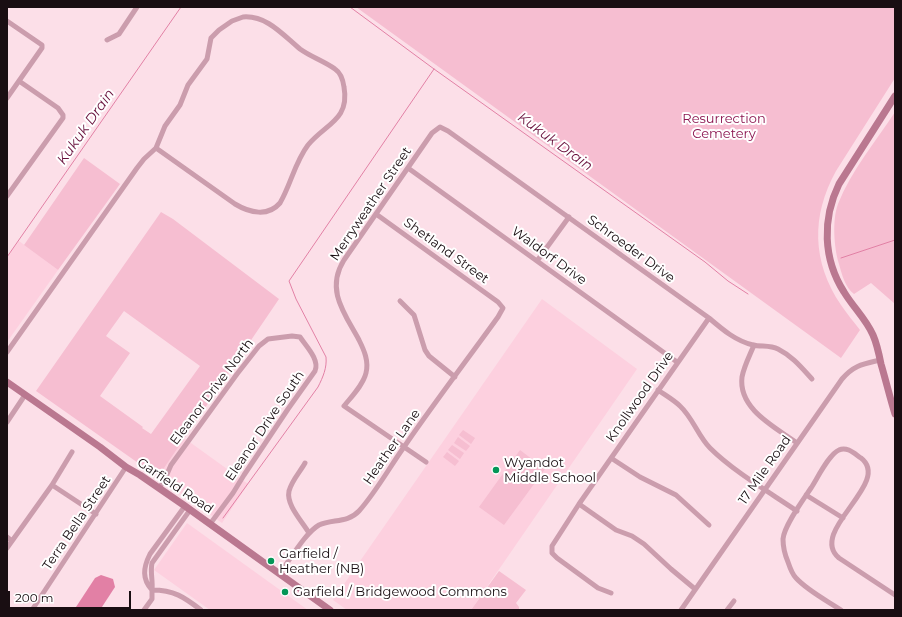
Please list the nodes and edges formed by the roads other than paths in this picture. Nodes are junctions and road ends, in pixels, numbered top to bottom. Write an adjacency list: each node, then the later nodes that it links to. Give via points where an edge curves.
1 (137, 7): 3 (street, via 119,34)
2 (7, 21): 4 (street, via 42,45)
3 (107, 40)
4 (19, 81): 6 (street); 10 (street, via 58,108 63,118)
5 (895, 96): 20 (main road, via 838,184 827,223 829,257 834,274 872,334)
6 (7, 98)
7 (440, 127): 9 (street, Merryweather Street, via 432,133); 12 (street, Schroeder Drive)
8 (156, 148): 8 (street, via 240,207 257,212 272,210 282,200 307,146 341,114 345,100 342,79 334,68 300,49 274,27 251,17 239,18 224,26 212,38 206,59 188,85); 19 (street, via 140,163)
9 (408, 168): 11 (street, Merryweather Street); 13 (street, Waldorf Drive)
10 (7, 196)
11 (376, 214): 15 (street, Shetland Street); 30 (street, Merryweather Street, via 342,263 335,284 339,303 366,355 367,366 364,379 344,406)
12 (569, 217): 13 (street); 16 (street, Schroeder Drive)
13 (537, 261): 21 (street, Waldorf Drive)
14 (400, 301): 22 (street, via 414,315 429,356)
15 (503, 308): 22 (street, Heather Lane)
16 (709, 318): 18 (street, Schroeder Drive, via 738,340); 21 (street, Knollwood Drive)
17 (300, 337): 37 (street, Eleanor Drive North, via 268,339 259,346 176,459); 45 (street, Eleanor Drive South, via 316,362 317,368)
18 (754, 345): 23 (street, Schroeder Drive, via 778,349 797,361); 29 (street, via 742,378 744,397 758,415)
19 (7, 352)
20 (880, 360): 27 (main road); 29 (street, 17 Mile Road, via 858,365 848,372)
21 (678, 362): 25 (street, Knollwood Drive)
22 (455, 377): 30 (street, Heather Lane)
23 (812, 379)
24 (7, 382): 26 (main road, Garfield Road)
25 (658, 390): 32 (street, Knollwood Drive); 38 (street, via 680,406 715,453)
26 (25, 395): 28 (street); 35 (main road, Garfield Road)
27 (895, 414)
28 (7, 422)
29 (797, 443): 38 (street, 17 Mile Road)
30 (404, 446): 33 (street); 47 (street, Heather Lane, via 369,500 357,513 347,519 320,525)
31 (72, 452): 36 (street)
32 (611, 458): 40 (street, Knollwood Drive); 46 (street, via 640,477 676,495)
33 (426, 462)
34 (305, 463): 47 (street, via 289,492 291,504)
35 (126, 467): 37 (main road, Garfield Road); 43 (street, Terra Bella Street)
36 (52, 485): 43 (street); 49 (street)
37 (159, 488): 41 (main road, Garfield Road)
38 (765, 490): 42 (street); 54 (street, 17 Mile Road)
39 (806, 495): 42 (street); 44 (street); 44 (street, via 835,453 842,449 850,451 866,463 869,474)
40 (579, 504): 54 (street, via 616,530 644,544); 56 (street, Knollwood Drive, via 551,550 557,558 598,588)
41 (188, 508): 45 (main road, Garfield Road); 50 (street); 51 (street)
42 (797, 511): 65 (street, via 785,530 783,539 791,571 802,583)
43 (96, 514): 59 (street, Terra Bella Street)
44 (843, 518): 57 (street, via 833,535 835,553)
45 (210, 524): 53 (main road, Garfield Road)
46 (710, 524)
47 (309, 533): 53 (street, Heather Lane)
48 (7, 537): 49 (street)
49 (12, 541): 52 (street)
50 (160, 541): 51 (street); 55 (street, via 145,563 144,573)
51 (165, 545): 55 (street, via 152,563)
52 (7, 548)
53 (280, 574): 62 (main road, Garfield Road)
54 (695, 589): 63 (street, 17 Mile Road)
55 (152, 590): 60 (street, via 152,599); 61 (street, via 167,590)
56 (611, 593)
57 (895, 595)
58 (734, 601): 64 (street)
59 (32, 610)
60 (144, 610)
61 (201, 610)
62 (330, 610)
63 (681, 610)
64 (727, 610)
65 (840, 610)

